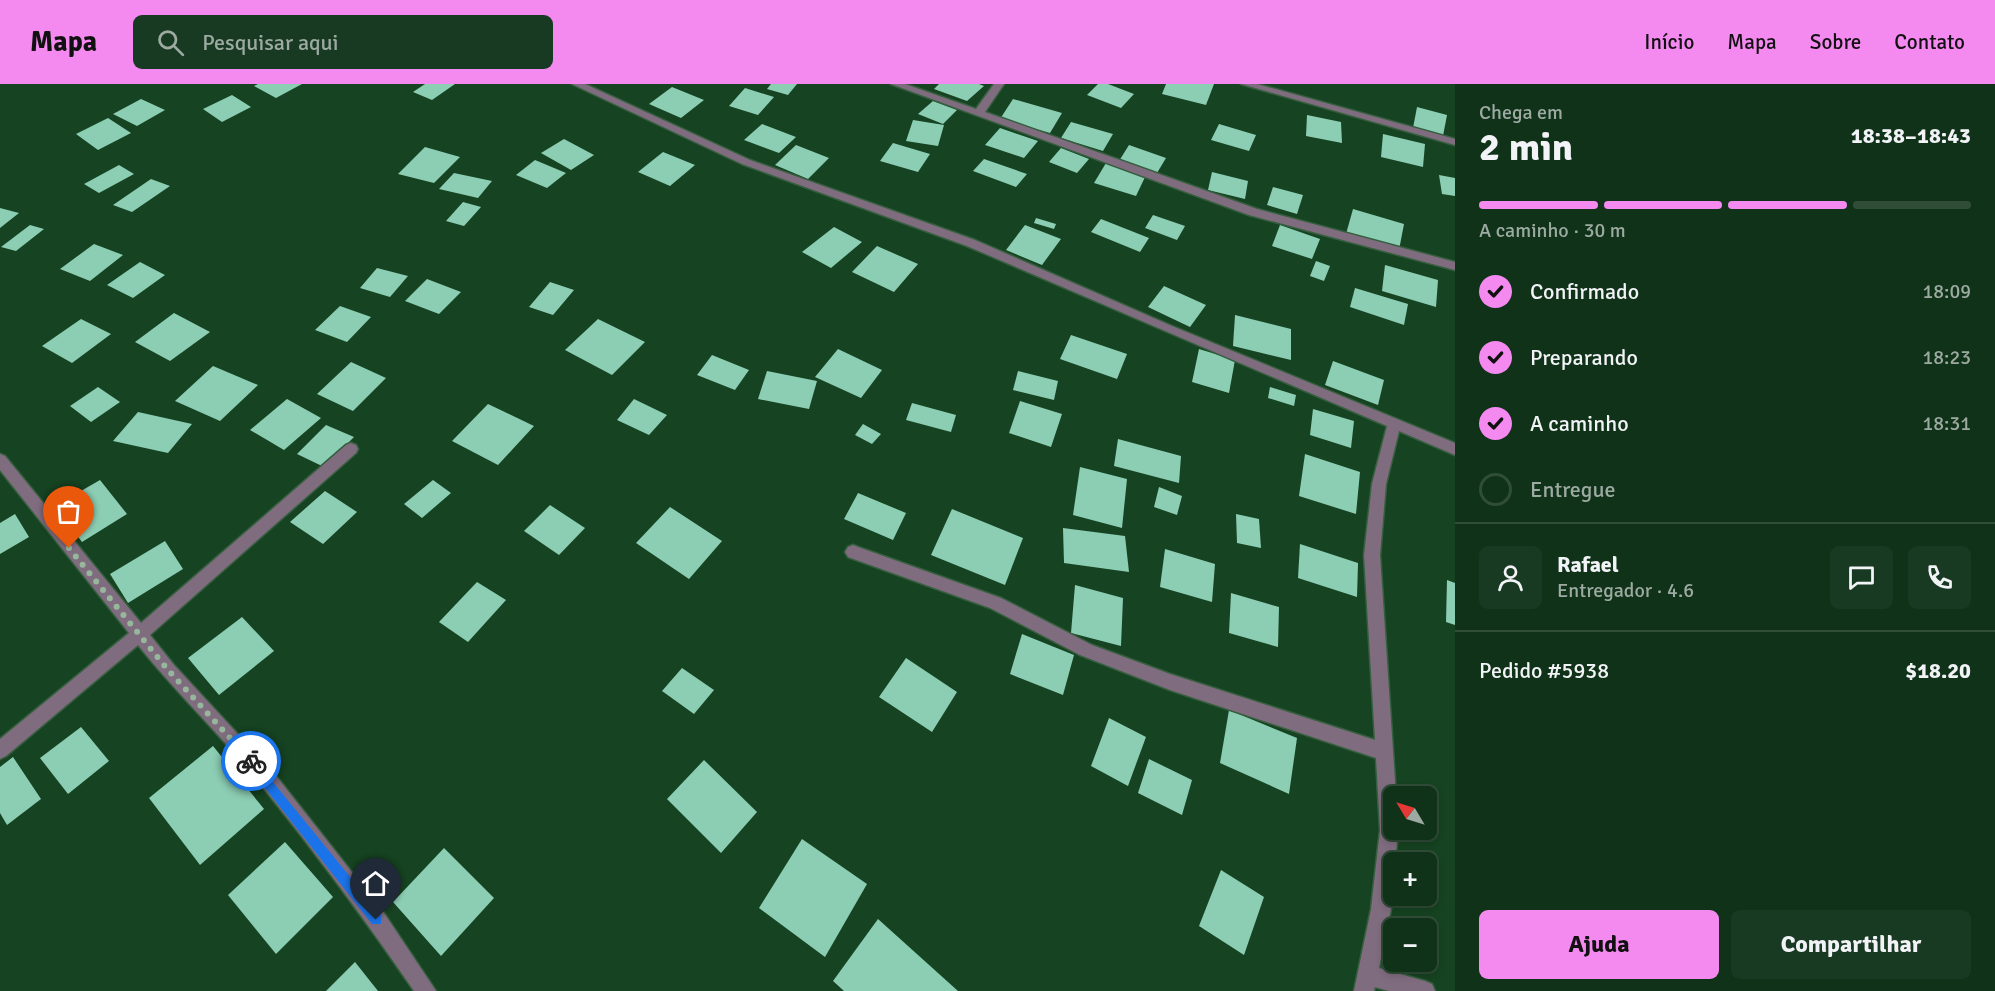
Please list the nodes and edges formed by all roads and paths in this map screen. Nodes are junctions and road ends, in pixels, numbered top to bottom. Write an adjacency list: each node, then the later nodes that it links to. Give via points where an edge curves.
1 (577, 84): 8 (street, via 746,162 971,243)
2 (896, 84): 5 (street)
3 (999, 84): 5 (street)
4 (1246, 84): 6 (street)
5 (980, 113): 7 (street, via 1253,212)
6 (1455, 142)
7 (1455, 266)
8 (1394, 424): 10 (street); 15 (street, via 1379,484 1372,555)
9 (351, 449): 13 (street)
10 (1455, 449)
11 (0, 460): 13 (street)
12 (853, 552): 15 (street, via 995,603 1086,650 1170,682)
13 (139, 635): 14 (street); 17 (street, via 267,778)
14 (0, 750)
15 (1385, 752): 16 (street, via 1389,830 1381,909)
16 (1366, 983): 18 (street)
17 (426, 991)
18 (1425, 991)

